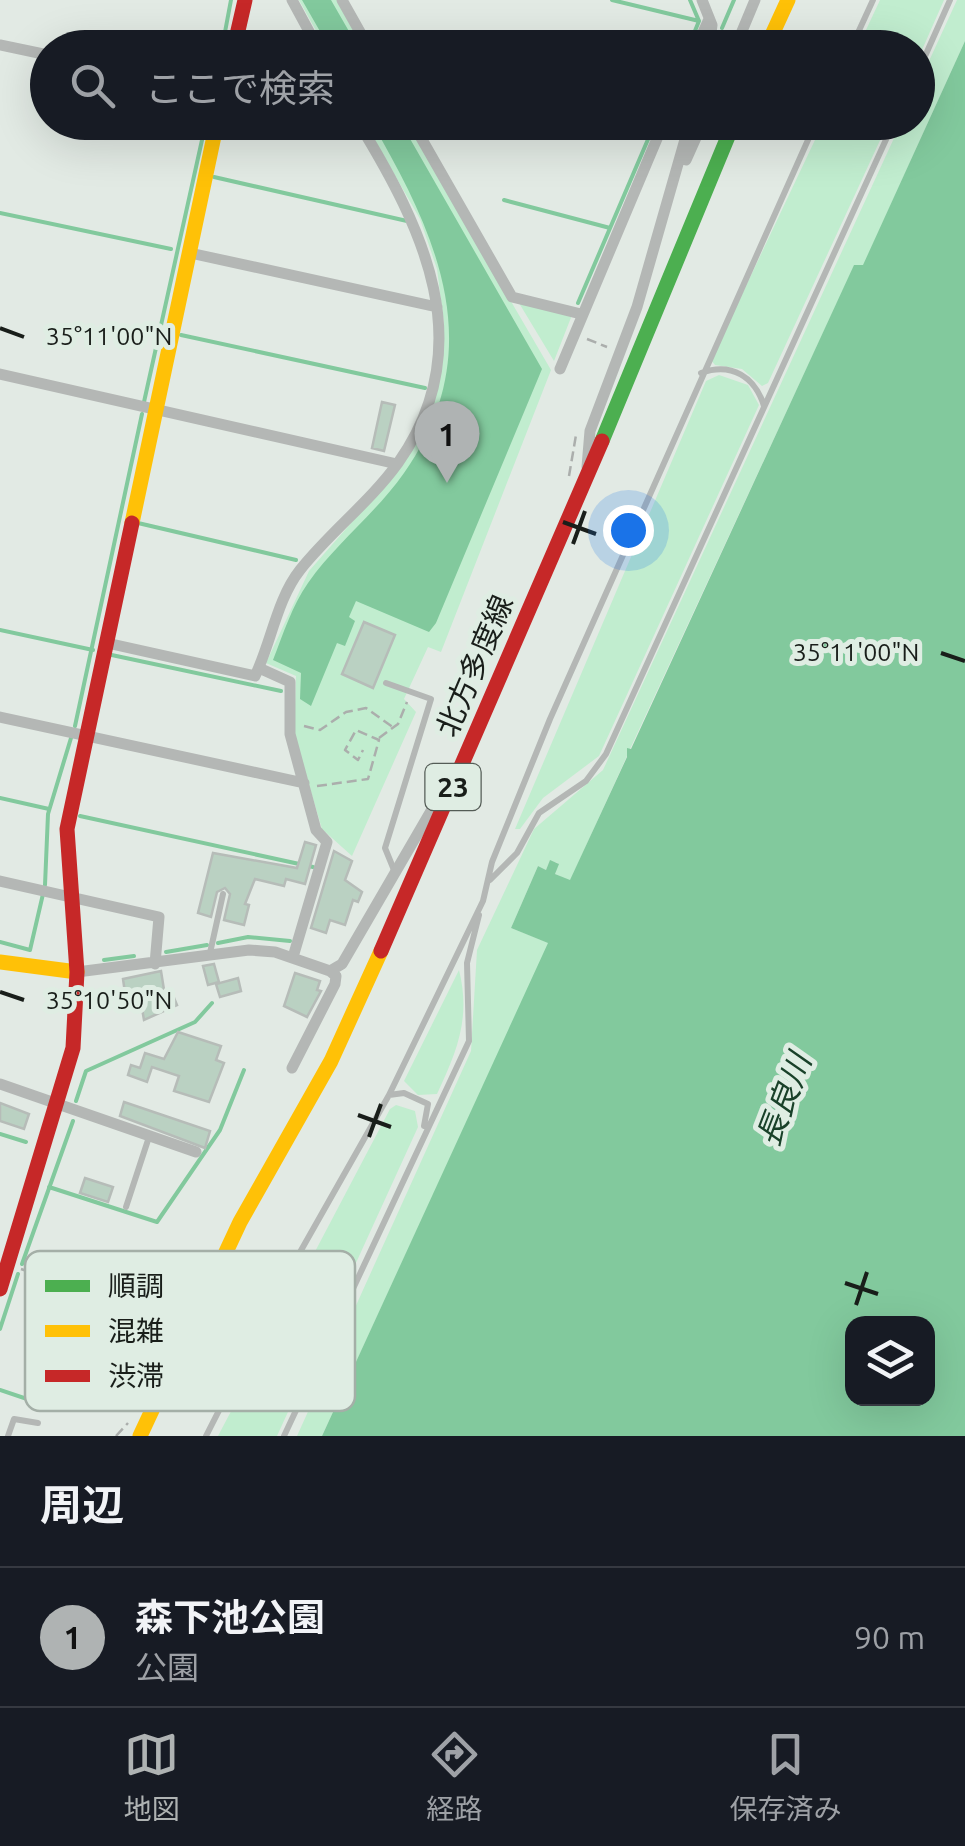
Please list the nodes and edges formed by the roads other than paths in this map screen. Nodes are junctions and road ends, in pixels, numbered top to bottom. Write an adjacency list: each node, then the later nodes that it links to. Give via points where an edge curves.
1 (245, 0): 10 (main road)
2 (292, 0): 11 (street)
3 (342, 0): 12 (street)
4 (702, 0): 9 (street)
5 (755, 0): 15 (street)
6 (788, 0): 16 (main road)
7 (873, 0): 17 (lane)
8 (950, 0): 18 (lane)
9 (709, 18): 13 (street); 14 (street)
10 (238, 30)
11 (308, 30)
12 (359, 30)
13 (704, 30)
14 (709, 30)
15 (742, 30)
16 (774, 30)
17 (859, 30)
18 (935, 34)
19 (0, 45): 20 (street)
20 (30, 51)
21 (214, 140): 31 (main road)
22 (366, 140): 32 (street, via 416,223)
23 (422, 140): 33 (street, via 512,297)
24 (656, 140): 33 (street)
25 (685, 140): 30 (street)
26 (694, 140): 30 (street)
27 (726, 140): 40 (main road, 北方多度線 / 23)
28 (808, 140): 36 (lane)
29 (886, 140): 37 (lane)
30 (671, 191): 40 (street)
31 (190, 254): 32 (street); 38 (main road)
32 (437, 307): 39 (street, via 429,391)
33 (581, 314): 34 (street)
34 (560, 369)
35 (0, 374): 38 (street)
36 (700, 374): 37 (lane, via 740,373 754,383); 50 (lane, via 550,719)
37 (764, 407): 50 (lane, via 606,754 586,780 539,814 517,853)
38 (156, 409): 39 (street); 41 (main road)
39 (397, 464): 42 (street, via 298,572)
40 (578, 480): 46 (main road, 北方多度線 / 23)
41 (105, 648): 42 (street, via 255,676); 45 (main road)
42 (259, 668): 47 (street, via 290,682 290,723)
43 (386, 683): 48 (lane, via 431,699 385,848)
44 (0, 717): 45 (street)
45 (85, 736): 47 (street); 52 (main road, via 66,829)
46 (469, 750): 48 (street); 68 (main road, 北方多度線 / 23, via 331,1062)
47 (304, 786): 55 (street, via 316,830 327,842)
48 (394, 871): 58 (street, via 342,964)
49 (0, 881): 52 (street)
50 (487, 884): 53 (lane)
51 (223, 894): 54 (lane)
52 (70, 896): 57 (street, via 159,916); 59 (main road)
53 (483, 901): 62 (lane); 65 (lane, via 467,963 469,1040)
54 (210, 953): 55 (street); 57 (street)
55 (293, 957): 58 (street)
56 (0, 962): 59 (main road)
57 (155, 964): 59 (street)
58 (330, 971): 60 (street, via 335,984)
59 (77, 972): 63 (main road, via 73,1048)
60 (292, 1068)
61 (0, 1084): 63 (street)
62 (388, 1095): 65 (lane, via 404,1093 428,1104); 69 (lane)
63 (55, 1103): 64 (street); 70 (main road)
64 (150, 1135): 66 (street); 67 (lane)
65 (422, 1138): 71 (lane)
66 (196, 1152)
67 (126, 1207)
68 (226, 1251)
69 (302, 1251)
70 (5, 1265): 72 (main road)
71 (355, 1283)
72 (0, 1289)
73 (151, 1411): 78 (main road, 北方多度線 / 23)
74 (219, 1411): 79 (lane)
75 (296, 1411): 80 (lane)
76 (38, 1424): 77 (lane, via 14,1419)
77 (8, 1436)
78 (139, 1436)
79 (206, 1436)
80 (284, 1436)

